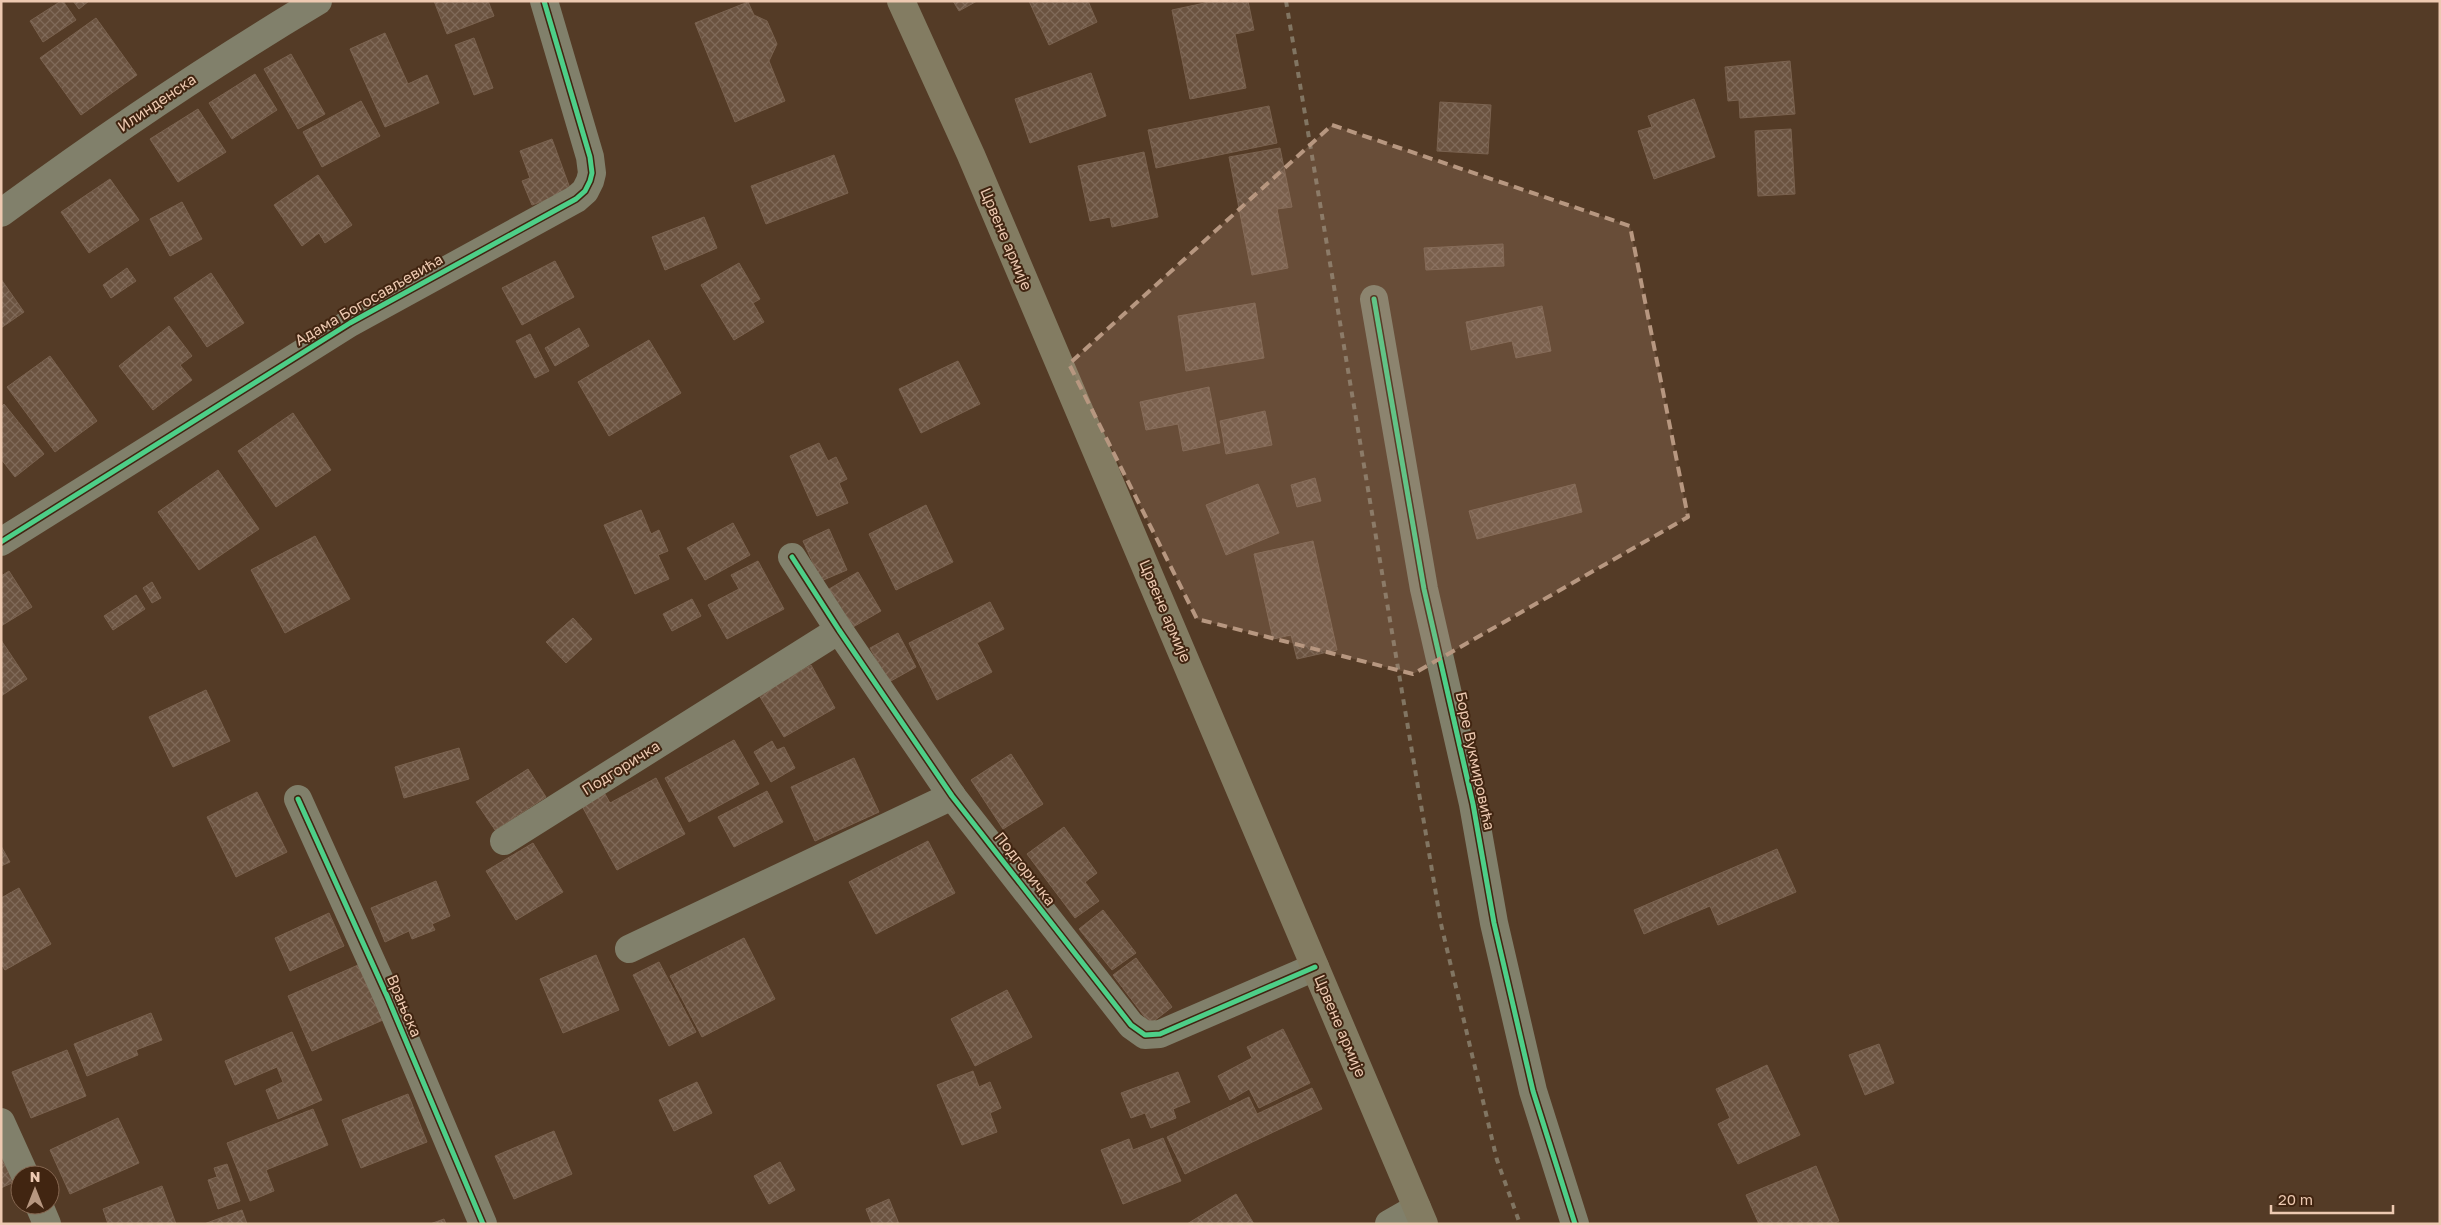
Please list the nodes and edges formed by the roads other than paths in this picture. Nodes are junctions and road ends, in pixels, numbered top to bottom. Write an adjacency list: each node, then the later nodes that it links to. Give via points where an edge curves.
1 (318, 1): 4 (street, Илинденска, via 186,82)
2 (544, 1): 6 (street, Адама Богосављевића, via 590,158 592,173 585,191 548,216 350,323)
3 (901, 1): 13 (main road, Црвене армије, via 971,155)
4 (1, 212)
5 (1374, 299): 19 (street, Боре Вукмировића, via 1424,589 1473,804 1494,923 1533,1091)
6 (1, 542)
7 (792, 557): 8 (street, Подгоричка)
8 (839, 630): 9 (street, Подгоричка); 11 (street, Подгоричка)
9 (952, 796): 12 (street); 13 (street, Подгоричка, via 1131,1025 1145,1035 1160,1034)
10 (298, 800): 17 (street, Врањска, via 390,1005)
11 (504, 841)
12 (629, 949)
13 (1315, 967): 16 (main road, Црвене армије)
14 (1, 1122): 15 (street)
15 (20, 1165)
16 (1420, 1216): 18 (street)
17 (482, 1224)
18 (1389, 1224)
19 (1575, 1224)

